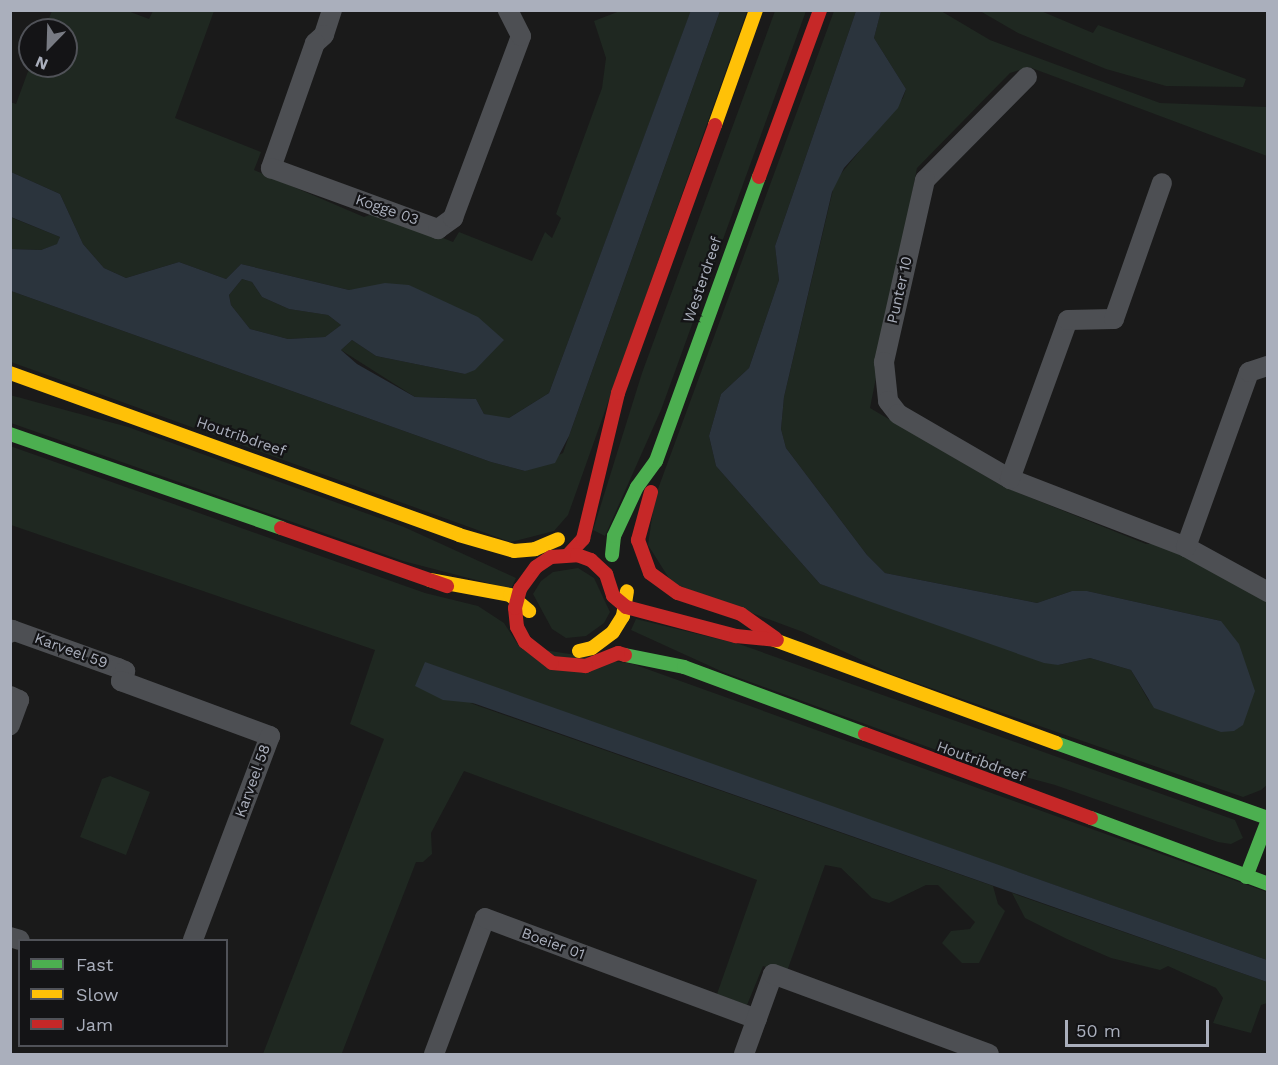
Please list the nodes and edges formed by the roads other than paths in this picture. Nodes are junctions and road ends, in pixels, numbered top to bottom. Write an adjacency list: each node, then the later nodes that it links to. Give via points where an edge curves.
1 (332, 10): 2 (street, Kogge 03, via 324,35 315,43 271,168 438,229 453,218 520,36)
2 (508, 10)
3 (756, 10): 11 (main road, via 618,393)
4 (820, 10): 10 (main road, Westerdreef)
5 (1027, 77): 12 (street, Punter 10, via 925,180 884,362 888,400 898,414)
6 (1162, 183): 12 (street, via 1114,319 1068,320)
7 (1268, 366): 16 (street, via 1249,372)
8 (10, 373): 13 (main road, Houtribdreef)
9 (10, 434): 20 (main road)
10 (656, 461): 18 (main road, Westerdreef, via 637,487 614,536); 28 (main road, via 639,531 645,567 671,589 741,614)
11 (597, 470): 14 (main road); 15 (main road, via 595,498)
12 (1010, 478): 16 (street, Punter 10)
13 (459, 535): 14 (main road, Houtribdreef, via 514,551 535,549); 19 (main road, Houtribdreef, via 497,559)
14 (565, 538): 15 (main road)
15 (583, 539): 17 (main road); 18 (main road)
16 (1186, 547): 22 (street, Punter 10)
17 (569, 554): 19 (main road, via 551,557); 24 (main road, via 598,565 606,574 613,596)
18 (612, 555): 21 (main road)
19 (536, 567): 23 (main road)
20 (430, 579): 23 (main road); 25 (main road, via 497,604)
21 (627, 588): 24 (main road); 28 (main road, via 652,602)
22 (1268, 592)
23 (517, 598): 25 (main road); 27 (main road, via 526,606 537,632 560,650 576,652)
24 (626, 607): 27 (main road); 28 (main road, via 736,636)
25 (515, 618): 29 (main road, Houtribdreef, via 531,649 552,663 586,666 610,655 629,654)
26 (10, 633): 30 (street, Karveel 59, via 12,630 125,671)
27 (606, 639): 29 (main road, Houtribdreef, via 640,643)
28 (777, 640): 33 (main road, via 848,670)
29 (684, 668): 34 (main road, Houtribdreef)
30 (121, 681): 36 (street, Karveel 58, via 270,736)
31 (10, 696): 32 (street, via 19,700)
32 (10, 725)
33 (1268, 819): 34 (main road)
34 (1246, 877): 35 (main road, Houtribdreef)
35 (1268, 885)
36 (193, 939)
37 (757, 1019): 38 (street, Boeier 01, via 485,918); 39 (street); 40 (street, via 773,974)
38 (434, 1054)
39 (744, 1054)
40 (989, 1054)

